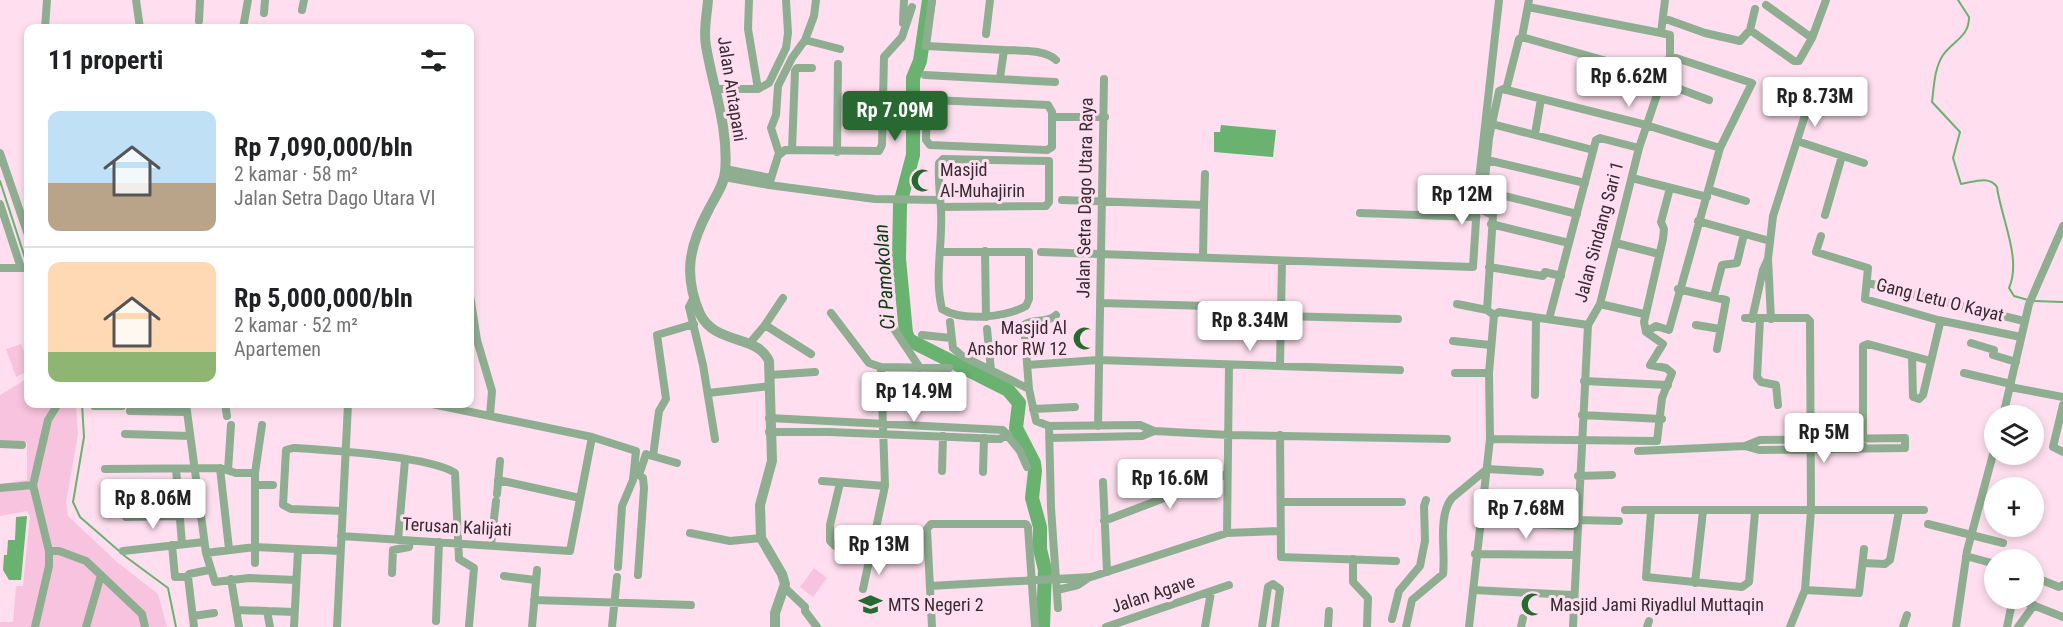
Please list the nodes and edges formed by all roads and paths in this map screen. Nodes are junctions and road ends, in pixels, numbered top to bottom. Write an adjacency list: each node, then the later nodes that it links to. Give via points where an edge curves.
1 (47, 0): 23 (street)
2 (136, 0): 24 (street)
3 (200, 0): 22 (street)
4 (248, 0): 25 (street)
5 (265, 0): 20 (street)
6 (708, 0): 44 (street, Jalan Antapani, via 705,44)
7 (749, 0): 45 (street, via 748,29)
8 (786, 0): 45 (street, via 786,48 769,83)
9 (816, 0): 32 (street)
10 (904, 0): 29 (street)
11 (932, 0): 34 (street, via 927,46)
12 (990, 0): 28 (street)
13 (1499, 0): 84 (street)
14 (1665, 0): 21 (street)
15 (1826, 0): 31 (street)
16 (1528, 4): 27 (street); 30 (street)
17 (1766, 5): 31 (street)
18 (912, 7): 29 (street)
19 (1755, 9): 26 (street)
20 (264, 13)
21 (1663, 18): 26 (street, via 1740,41); 27 (street)
22 (199, 21)
23 (45, 24)
24 (139, 24)
25 (244, 24)
26 (1750, 30): 31 (street, via 1794,61 1799,61)
27 (1661, 33): 35 (street, via 1670,35)
28 (986, 34)
29 (902, 37): 60 (street, via 884,57 882,146 879,151)
30 (1522, 37): 42 (street); 46 (street)
31 (1812, 38)
32 (805, 40): 33 (street); 62 (street, via 778,86 771,128)
33 (840, 49)
34 (1004, 51): 36 (street, via 1040,54); 40 (street)
35 (1670, 56): 42 (street, Jalan Sindang Sari 1); 57 (street, via 1751,81)
36 (1056, 60)
37 (838, 64): 60 (street)
38 (812, 68): 58 (street, via 795,71)
39 (926, 75): 40 (street)
40 (1000, 78): 43 (street)
41 (1104, 79): 51 (street, Jalan Setra Dago Utara Raya)
42 (1662, 79): 48 (street); 53 (street, Jalan Sindang Sari 1)
43 (1056, 82)
44 (715, 89): 45 (street); 66 (street, Jalan Antapani, via 724,123)
45 (758, 89)
46 (1506, 90): 47 (street); 52 (street, via 1498,92)
47 (1541, 99): 53 (street); 54 (street)
48 (1709, 100)
49 (1808, 106): 55 (street)
50 (1052, 117): 50 (street, via 1045,104 932,100 927,104 926,140 930,145 1051,149); 51 (street)
51 (1105, 117): 75 (street, Jalan Setra Dago Utara Raya)
52 (1492, 124): 54 (street); 64 (street)
53 (1646, 125): 56 (street, Jalan Sindang Sari 1); 57 (street)
54 (1535, 134): 59 (street)
55 (1797, 141): 63 (street); 90 (street, via 1773,216)
56 (1639, 148): 59 (street, via 1600,138); 68 (street, Jalan Sindang Sari 1)
57 (1720, 148): 73 (street)
58 (792, 150): 60 (street); 62 (street)
59 (1593, 150): 70 (street)
60 (837, 152)
61 (0, 153): 80 (street)
62 (779, 153): 69 (street)
63 (1842, 156): 65 (street); 83 (street)
64 (1487, 160): 70 (street); 72 (street)
65 (1864, 163)
66 (725, 173): 69 (street); 109 (street, Jalan Antapani, via 689,261)
67 (1206, 174): 79 (street)
68 (1632, 178): 71 (street); 92 (street, Jalan Sindang Sari 1)
69 (770, 182): 78 (street, via 875,200 908,199)
70 (1585, 183): 82 (street)
71 (1670, 188): 73 (street); 97 (street, via 1661,222 1664,229)
72 (1485, 191): 82 (street); 86 (street, via 1482,210 1493,215)
73 (1709, 193): 76 (street); 85 (street)
74 (1062, 200): 75 (street)
75 (1102, 200): 79 (street); 96 (street, Jalan Setra Dago Utara Raya)
76 (1746, 201)
77 (0, 204): 101 (street)
78 (939, 204): 78 (street, via 1046,206 1049,161 943,159 939,163); 94 (street)
79 (1204, 205): 98 (street)
80 (24, 212)
81 (1360, 213): 84 (street)
82 (1576, 214): 91 (street)
83 (1826, 215)
84 (1475, 217): 100 (street, via 1471,268)
85 (1698, 221): 88 (street); 107 (street)
86 (1491, 224): 91 (street); 102 (street)
87 (2063, 226): 126 (street)
88 (1744, 234): 90 (street); 108 (street, via 1737,263 1722,266)
89 (1821, 236): 106 (street, via 1816,252 1868,268)
90 (1770, 241): 99 (street)
91 (1569, 243): 105 (street)
92 (1616, 243): 97 (street); 113 (street, Jalan Sindang Sari 1)
93 (985, 251): 94 (street); 119 (street); 119 (street, via 1026,250 1029,256 1029,303 1010,314)
94 (940, 252): 119 (street, via 942,309)
95 (1041, 252): 96 (street)
96 (1101, 253): 98 (street); 111 (street, Jalan Setra Dago Utara Raya)
97 (1659, 254): 117 (street)
98 (1203, 257): 100 (street)
99 (1768, 259): 124 (street); 125 (street)
100 (1282, 261): 115 (street)
101 (24, 265)
102 (1489, 267): 105 (street); 116 (street)
103 (0, 268): 104 (street)
104 (24, 268)
105 (1561, 276): 123 (street)
106 (1870, 284): 126 (street); 137 (street, Gang Letu O Kayat, via 1865,299 1938,320)
107 (1678, 290): 108 (street); 135 (street, via 1669,330 1656,326)
108 (1713, 296): 134 (street, via 1726,300)
109 (694, 297): 129 (street, via 689,304); 142 (street, Jalan Antapani, via 711,329)
110 (783, 298): 130 (street)
111 (1100, 303): 115 (street); 147 (street, Jalan Setra Dago Utara Raya)
112 (1457, 304): 116 (street)
113 (1600, 304): 117 (street); 131 (street, Jalan Sindang Sari 1)
114 (831, 312): 153 (street, via 867,361)
115 (1281, 312): 122 (street); 152 (street)
116 (1490, 312): 121 (street); 143 (street)
117 (1644, 314): 135 (street)
118 (1056, 315): 150 (street, via 1050,320 1025,323)
119 (986, 317)
120 (886, 318): 154 (street)
121 (1536, 318): 123 (street); 168 (street)
122 (1398, 319)
123 (1549, 319): 131 (street)
124 (1752, 319): 125 (street); 170 (street, via 1757,377 1761,382 1776,385)
125 (1772, 319): 211 (street, via 1810,321)
126 (2024, 321): 137 (street)
127 (950, 322): 138 (street)
128 (1940, 323): 148 (street)
129 (694, 324): 167 (street); 216 (street, via 657,335 666,399)
130 (765, 325): 142 (street); 145 (street)
131 (1588, 325): 163 (street, Jalan Sindang Sari 1)
132 (1696, 326): 134 (street)
133 (987, 329): 156 (street)
134 (1720, 329): 144 (street)
135 (1646, 332): 164 (street, via 1663,344 1650,364 1671,370)
136 (922, 335): 138 (street)
137 (2021, 337): 149 (street)
138 (951, 338): 156 (street, via 952,347 962,356)
139 (1453, 341): 143 (street)
140 (474, 343): 181 (street, via 492,391)
141 (1971, 343): 149 (street)
142 (749, 344): 162 (street, Jalan Antapani, via 768,358)
143 (1490, 345): 159 (street)
144 (1717, 349)
145 (811, 354)
146 (1912, 356): 148 (street); 148 (street, via 1914,398 1922,398); 211 (street, via 1863,346 1864,444)
147 (1098, 360): 150 (street); 151 (street); 191 (street, Jalan Setra Dago Utara Raya)
148 (1931, 361)
149 (2016, 362): 165 (street)
150 (1028, 365): 166 (street)
151 (1229, 365): 152 (street); 198 (street)
152 (1280, 366): 157 (street)
153 (881, 367): 154 (street); 189 (street)
154 (920, 368): 155 (street)
155 (948, 368)
156 (991, 370): 166 (street)
157 (1400, 370)
158 (815, 372): 162 (street)
159 (1489, 372): 161 (street); 208 (street)
160 (1964, 372): 165 (street)
161 (1455, 373)
162 (770, 380): 167 (street); 184 (street, Jalan Antapani)
163 (1584, 381): 164 (street); 183 (street, Jalan Sindang Sari 1)
164 (1668, 385): 185 (street, via 1662,398)
165 (2011, 385): 169 (street); 171 (street)
166 (1029, 389): 180 (street)
167 (708, 393): 206 (street)
168 (1535, 395)
169 (2063, 398)
170 (1778, 405)
171 (2006, 405)
172 (2063, 405): 215 (street, via 2053,447)
173 (1075, 407): 180 (street)
174 (56, 408): 238 (street, via 48,420)
175 (126, 408): 176 (street)
176 (186, 408): 200 (street)
177 (226, 408): 182 (street)
178 (348, 408): 213 (street)
179 (453, 408): 181 (street)
180 (1033, 409): 190 (street, via 1036,421)
181 (490, 415): 203 (street)
182 (227, 416)
183 (1582, 416): 185 (street); 209 (street, Jalan Sindang Sari 1)
184 (769, 418): 186 (street); 194 (street, Jalan Antapani)
185 (1662, 419): 209 (street, via 1657,441)
186 (801, 420): 192 (street); 195 (street)
187 (231, 425): 225 (street)
188 (262, 425): 230 (street)
189 (884, 425): 192 (street); 197 (street, via 999,429); 201 (street)
190 (1049, 426): 191 (street); 205 (street)
191 (1098, 426): 193 (street, via 1140,425)
192 (828, 428): 195 (street); 201 (street)
193 (1154, 431): 198 (street); 205 (street, via 1142,436)
194 (769, 432): 195 (street); 269 (street, Jalan Antapani, via 772,461 760,496)
195 (801, 432)
196 (125, 434): 200 (street)
197 (1008, 434): 204 (street, via 1000,439); 221 (street)
198 (1228, 435): 199 (street); 231 (street)
199 (1280, 435): 207 (street); 246 (street)
200 (190, 436): 222 (street)
201 (885, 436): 202 (street); 241 (street)
202 (943, 436): 204 (street); 227 (street)
203 (591, 437): 216 (street); 244 (street)
204 (984, 438): 228 (street)
205 (1049, 438): 306 (street)
206 (715, 439)
207 (1447, 439)
208 (1490, 439): 209 (street); 226 (street)
209 (1580, 440): 232 (street, Jalan Sindang Sari 1)
210 (0, 444): 212 (street)
211 (1810, 444): 214 (street, via 1759,450 1745,446); 250 (street)
212 (22, 445)
213 (345, 451): 217 (street); 252 (street); 252 (street, via 286,450 283,505 291,509)
214 (1638, 451)
215 (2063, 452)
216 (643, 454): 219 (street); 299 (street, via 639,475 645,488); 323 (street, via 622,506)
217 (405, 460): 270 (street); 274 (street, via 450,470 456,477)
218 (500, 461): 234 (street)
219 (677, 463)
220 (1990, 465): 267 (street)
221 (1027, 467)
222 (194, 468): 224 (street); 225 (street); 272 (street)
223 (105, 469): 224 (street)
224 (176, 469): 257 (street)
225 (224, 469): 230 (street); 280 (street)
226 (1487, 470): 229 (street); 243 (street); 311 (street, via 1448,503 1443,574)
227 (942, 471)
228 (983, 472)
229 (1540, 472)
230 (255, 473): 239 (street)
231 (1227, 474): 259 (street); 266 (street)
232 (1578, 476): 233 (street); 248 (street, Jalan Sindang Sari 1)
233 (1612, 476)
234 (498, 480): 244 (street); 277 (street)
235 (822, 481): 237 (street)
236 (1103, 482): 259 (street)
237 (840, 483): 241 (street); 290 (street, via 830,541)
238 (33, 484): 242 (street); 283 (street)
239 (255, 485): 240 (street); 279 (street)
240 (273, 485)
241 (885, 486): 290 (street)
242 (0, 488)
243 (1484, 497): 248 (street); 261 (street)
244 (580, 498): 277 (street, Terusan Kalijati, via 571,551)
245 (1426, 500): 301 (street, via 1424,549)
246 (1281, 502): 247 (street); 264 (street)
247 (1402, 502)
248 (1577, 502): 262 (street, Jalan Sindang Sari 1)
249 (1625, 510): 253 (street)
250 (1811, 510): 255 (street); 256 (street); 319 (street)
251 (1924, 510): 255 (street)
252 (342, 511): 268 (street)
253 (1651, 511): 254 (street); 310 (street, via 1646,577)
254 (1702, 511): 256 (street); 310 (street)
255 (1899, 511): 295 (street, via 1890,560 1885,564)
256 (1755, 512): 310 (street, via 1748,584 1742,587)
257 (179, 516): 258 (street); 276 (street)
258 (126, 517)
259 (1104, 521): 297 (street)
260 (1619, 521): 262 (street)
261 (1481, 522): 262 (street); 287 (street)
262 (1577, 523): 288 (street, Jalan Sindang Sari 1)
263 (1928, 524): 267 (street)
264 (1280, 531): 266 (street); 291 (street, via 1281,557)
265 (690, 533): 269 (street, via 730,541)
266 (1227, 533): 297 (street)
267 (1971, 533): 275 (street); 289 (street)
268 (341, 536): 270 (street, Terusan Kalijati); 285 (street)
269 (761, 538): 315 (street, Jalan Antapani, via 782,574)
270 (398, 540): 271 (street, Terusan Kalijati)
271 (410, 541): 273 (street, Terusan Kalijati); 298 (street, via 409,547 393,550)
272 (204, 542): 276 (street); 286 (street)
273 (439, 542): 274 (street, Terusan Kalijati); 338 (street)
274 (458, 543): 277 (street, Terusan Kalijati); 339 (street, via 460,561 474,568)
275 (2003, 543)
276 (182, 544): 278 (street)
277 (491, 544)
278 (172, 545): 284 (street); 304 (street, via 175,576)
279 (255, 547): 280 (street); 282 (street); 294 (street)
280 (229, 549): 286 (street)
281 (1864, 549): 295 (street)
282 (298, 550): 285 (street); 307 (street)
283 (49, 551): 300 (street, via 79,558); 340 (street)
284 (123, 551)
285 (340, 551): 347 (street)
286 (206, 553): 296 (street)
287 (1475, 554): 288 (street); 318 (street)
288 (1576, 555): 321 (street, Jalan Sindang Sari 1)
289 (1966, 556): 293 (street); 365 (street)
290 (869, 558): 316 (street)
291 (1353, 560): 292 (street); 359 (street, via 1353,582 1368,598)
292 (1396, 561)
293 (1984, 561)
294 (255, 563)
295 (1863, 563): 319 (street, via 1857,594)
296 (209, 570): 304 (street); 305 (street, via 214,582)
297 (1107, 572): 303 (street)
298 (392, 573)
299 (638, 574)
300 (101, 575): 341 (street); 342 (street, via 143,616)
301 (1414, 575): 311 (street); 337 (street, via 1399,591)
302 (504, 576): 322 (street, via 536,575)
303 (1091, 576): 306 (street); 317 (street, via 1078,585)
304 (188, 577): 335 (street)
305 (231, 579): 307 (street); 326 (street)
306 (1053, 579): 308 (street); 317 (street)
307 (296, 580): 332 (street)
308 (1036, 580): 314 (street); 314 (street, via 1026,525 928,525); 353 (street)
309 (2044, 581): 313 (street)
310 (1695, 583)
311 (1431, 584): 360 (street, via 1412,600)
312 (1229, 585): 320 (street, Jalan Agave)
313 (2063, 585)
314 (930, 586): 352 (street)
315 (784, 587): 350 (street, via 775,613); 351 (street, via 805,606)
316 (863, 589)
317 (1057, 590): 325 (street)
318 (1473, 590): 321 (street); 361 (street)
319 (1805, 590): 363 (street)
320 (1211, 592): 354 (street, Jalan Agave); 355 (street)
321 (1574, 596): 362 (street, Jalan Sindang Sari 1)
322 (534, 600): 323 (street); 348 (street)
323 (613, 602): 324 (street); 349 (street)
324 (691, 605)
325 (1058, 608)
326 (236, 609): 330 (street); 344 (street)
327 (2011, 609): 366 (street)
328 (2031, 609): 367 (street)
329 (2044, 609): 336 (street)
330 (267, 611): 332 (street); 345 (street)
331 (1329, 611): 358 (street)
332 (294, 612): 346 (street)
333 (214, 613): 335 (street)
334 (1907, 615): 364 (street)
335 (193, 616): 343 (street)
336 (2063, 617)
337 (1392, 619)
338 (436, 621)
339 (469, 626)
340 (35, 627)
341 (86, 627)
342 (145, 627)
343 (194, 627)
344 (238, 627)
345 (270, 627)
346 (294, 627)
347 (337, 627)
348 (532, 627)
349 (612, 627)
350 (775, 627)
351 (817, 627)
352 (932, 627)
353 (1035, 627)
354 (1106, 627)
355 (1205, 627)
356 (1262, 627): 357 (street, via 1268,587 1273,584 1280,589)
357 (1275, 627)
358 (1328, 627)
359 (1367, 627)
360 (1406, 627)
361 (1469, 627)
362 (1573, 627)
363 (1790, 627)
364 (1903, 627)
365 (1956, 627)
366 (2007, 627)
367 (2018, 627)

